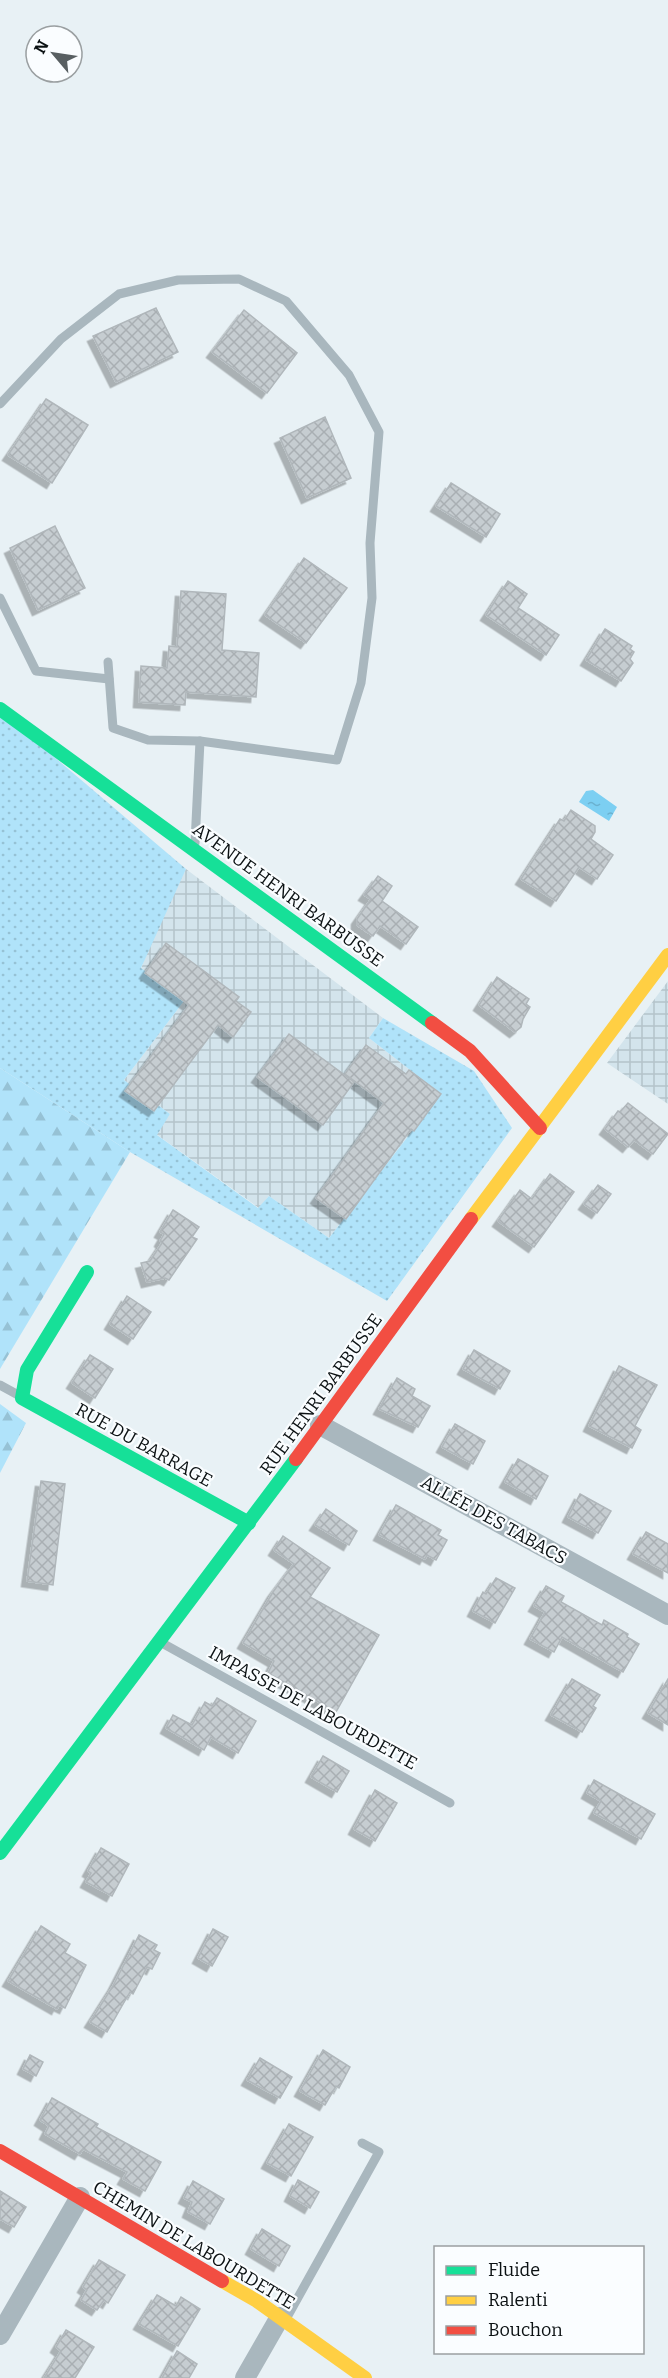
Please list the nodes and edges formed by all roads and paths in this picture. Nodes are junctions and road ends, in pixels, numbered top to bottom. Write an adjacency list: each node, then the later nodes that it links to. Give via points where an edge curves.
1 (0, 404): 6 (lane, via 61,339 119,294 178,280 239,279 286,301 349,375 379,432 370,543 372,598 361,683 337,760)
2 (0, 598): 4 (lane, via 36,671)
3 (108, 663): 4 (lane)
4 (109, 679): 6 (lane, via 114,728 148,740)
5 (0, 709): 7 (street, AVENUE HENRI BARBUSSE)
6 (200, 741): 7 (lane)
7 (195, 849): 10 (street, AVENUE HENRI BARBUSSE, via 470,1052)
8 (668, 955): 9 (street, RUE HENRI BARBUSSE)
9 (659, 978): 10 (street, RUE HENRI BARBUSSE)
10 (540, 1128): 14 (street, RUE HENRI BARBUSSE)
11 (87, 1272): 13 (street, via 27,1370)
12 (0, 1385): 13 (lane, RUE DU BARRAGE)
13 (22, 1398): 15 (street, RUE DU BARRAGE)
14 (320, 1425): 15 (street, RUE HENRI BARBUSSE); 16 (street, ALLÉE DES TABACS)
15 (249, 1523): 17 (street, RUE HENRI BARBUSSE)
16 (668, 1614)
17 (160, 1642): 18 (lane, IMPASSE DE LABOURDETTE); 19 (street, RUE HENRI BARBUSSE)
18 (450, 1803)
19 (0, 1853)
20 (362, 2143): 23 (lane, via 379,2152)
21 (0, 2151): 22 (street, CHEMIN DE LABOURDETTE)
22 (80, 2197): 23 (street, CHEMIN DE LABOURDETTE); 24 (street)
23 (282, 2319): 25 (street); 26 (street, CHEMIN DE LABOURDETTE)
24 (0, 2335)
25 (245, 2378)
26 (365, 2378)

